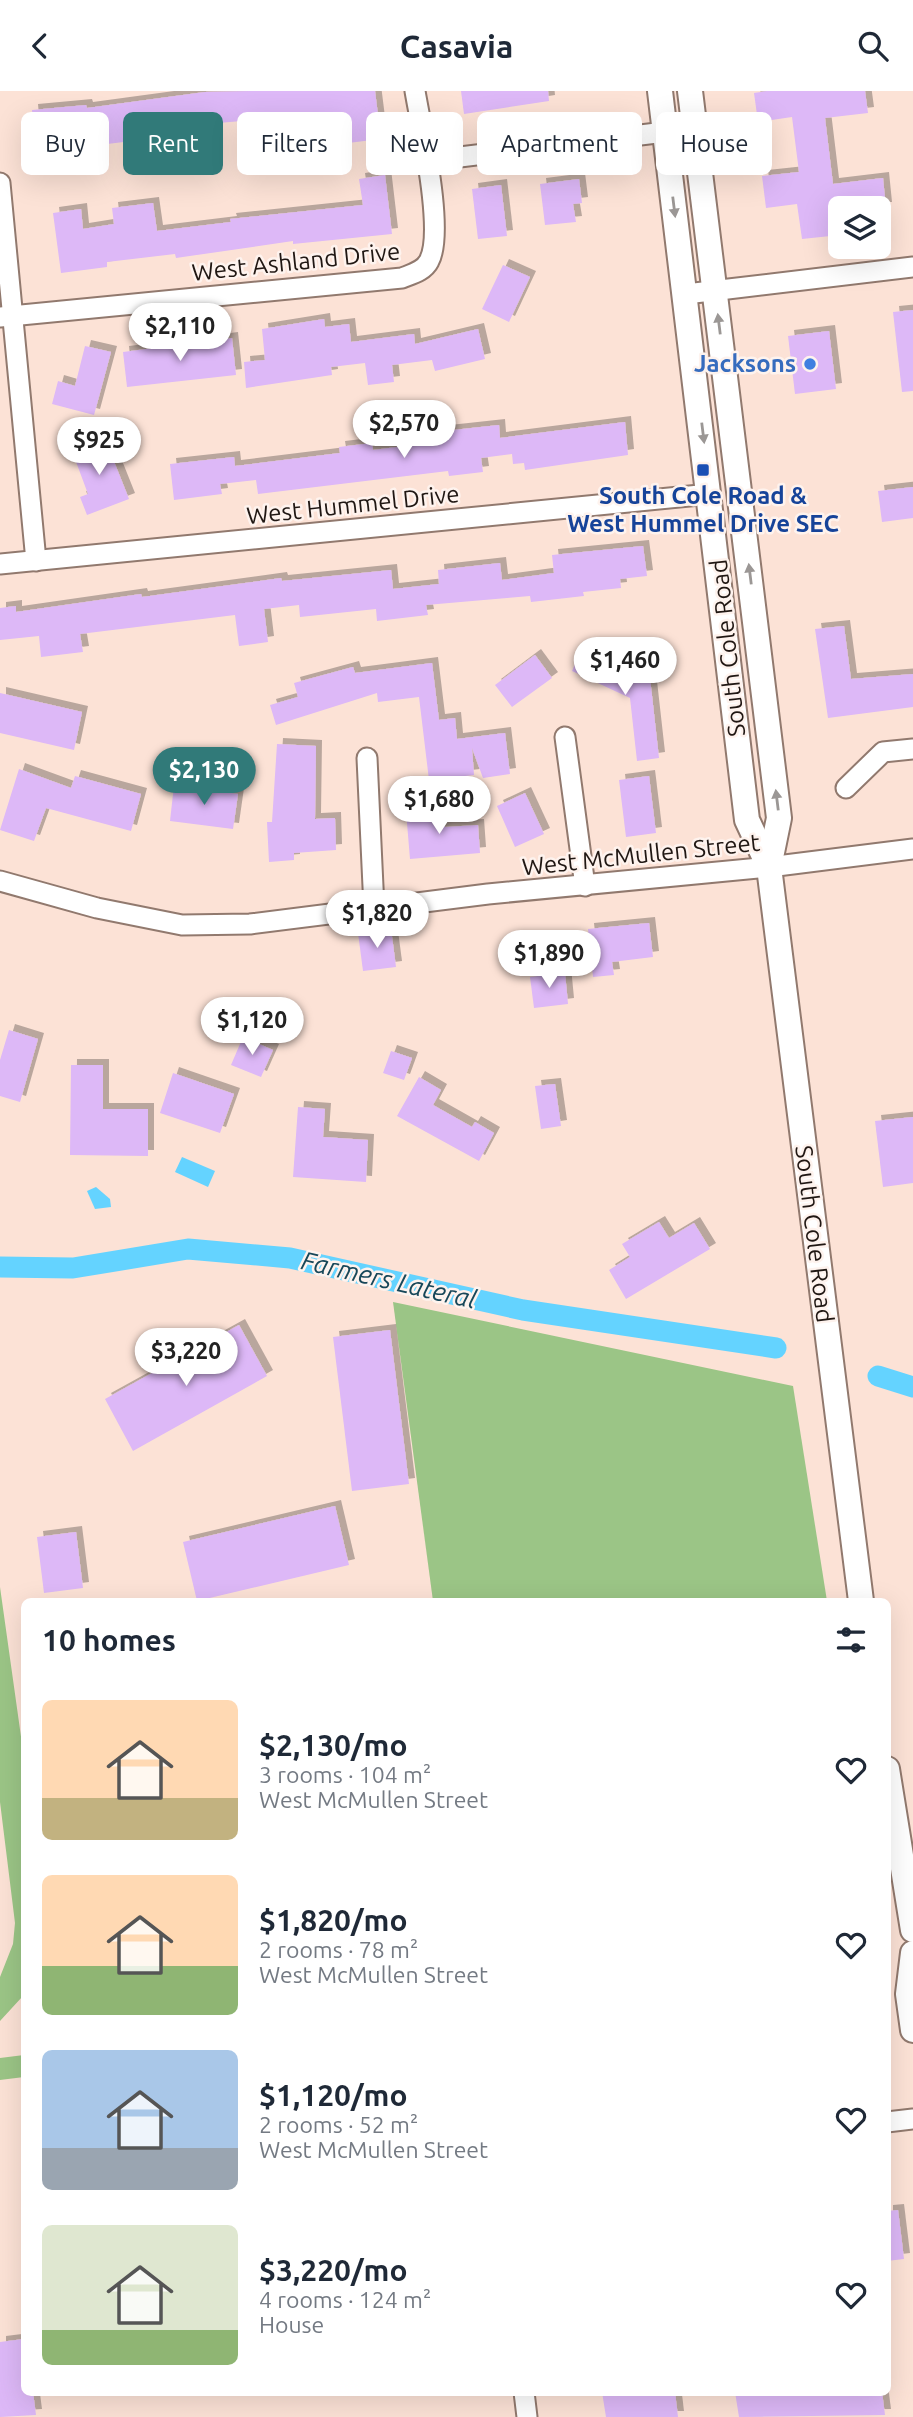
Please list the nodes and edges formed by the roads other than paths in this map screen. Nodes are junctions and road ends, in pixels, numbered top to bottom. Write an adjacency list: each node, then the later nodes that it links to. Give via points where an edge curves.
1 (415, 91): 4 (street)
2 (660, 91): 5 (main road, South Cole Road)
3 (690, 91): 12 (main road, South Cole Road)
4 (419, 112)
5 (663, 112)
6 (656, 133): 7 (street)
7 (463, 157)
8 (428, 175): 14 (street, West Ashland Drive, via 435,236 428,265 402,278)
9 (670, 175): 13 (main road, South Cole Road, one-way to 13)
10 (0, 183): 14 (street)
11 (913, 267): 12 (street)
12 (715, 291): 13 (street); 23 (main road, South Cole Road, one-way to 12, via 779,818)
13 (685, 294): 15 (main road, South Cole Road, one-way to 15)
14 (6, 316): 16 (street)
15 (710, 494): 16 (street, West Hummel Drive); 23 (main road, South Cole Road, via 747,820)
16 (36, 561): 17 (street, West Hummel Drive)
17 (0, 564)
18 (565, 737): 25 (street)
19 (913, 749): 21 (street, via 884,752)
20 (367, 758): 26 (street)
21 (846, 788)
22 (913, 849): 23 (street, West McMullen Street)
23 (769, 867): 25 (street, West McMullen Street); 27 (main road, South Cole Road)
24 (0, 881): 26 (street, West McMullen Street, via 182,925 250,924)
25 (585, 886): 26 (street, West McMullen Street)
26 (374, 908)
27 (861, 1598)
28 (891, 1794): 29 (main road)
29 (913, 1930)
30 (913, 1953): 31 (main road, via 908,1994)
31 (913, 2030)
32 (913, 2119): 33 (street)
33 (891, 2122)
34 (524, 2396): 35 (street)
35 (527, 2417)

